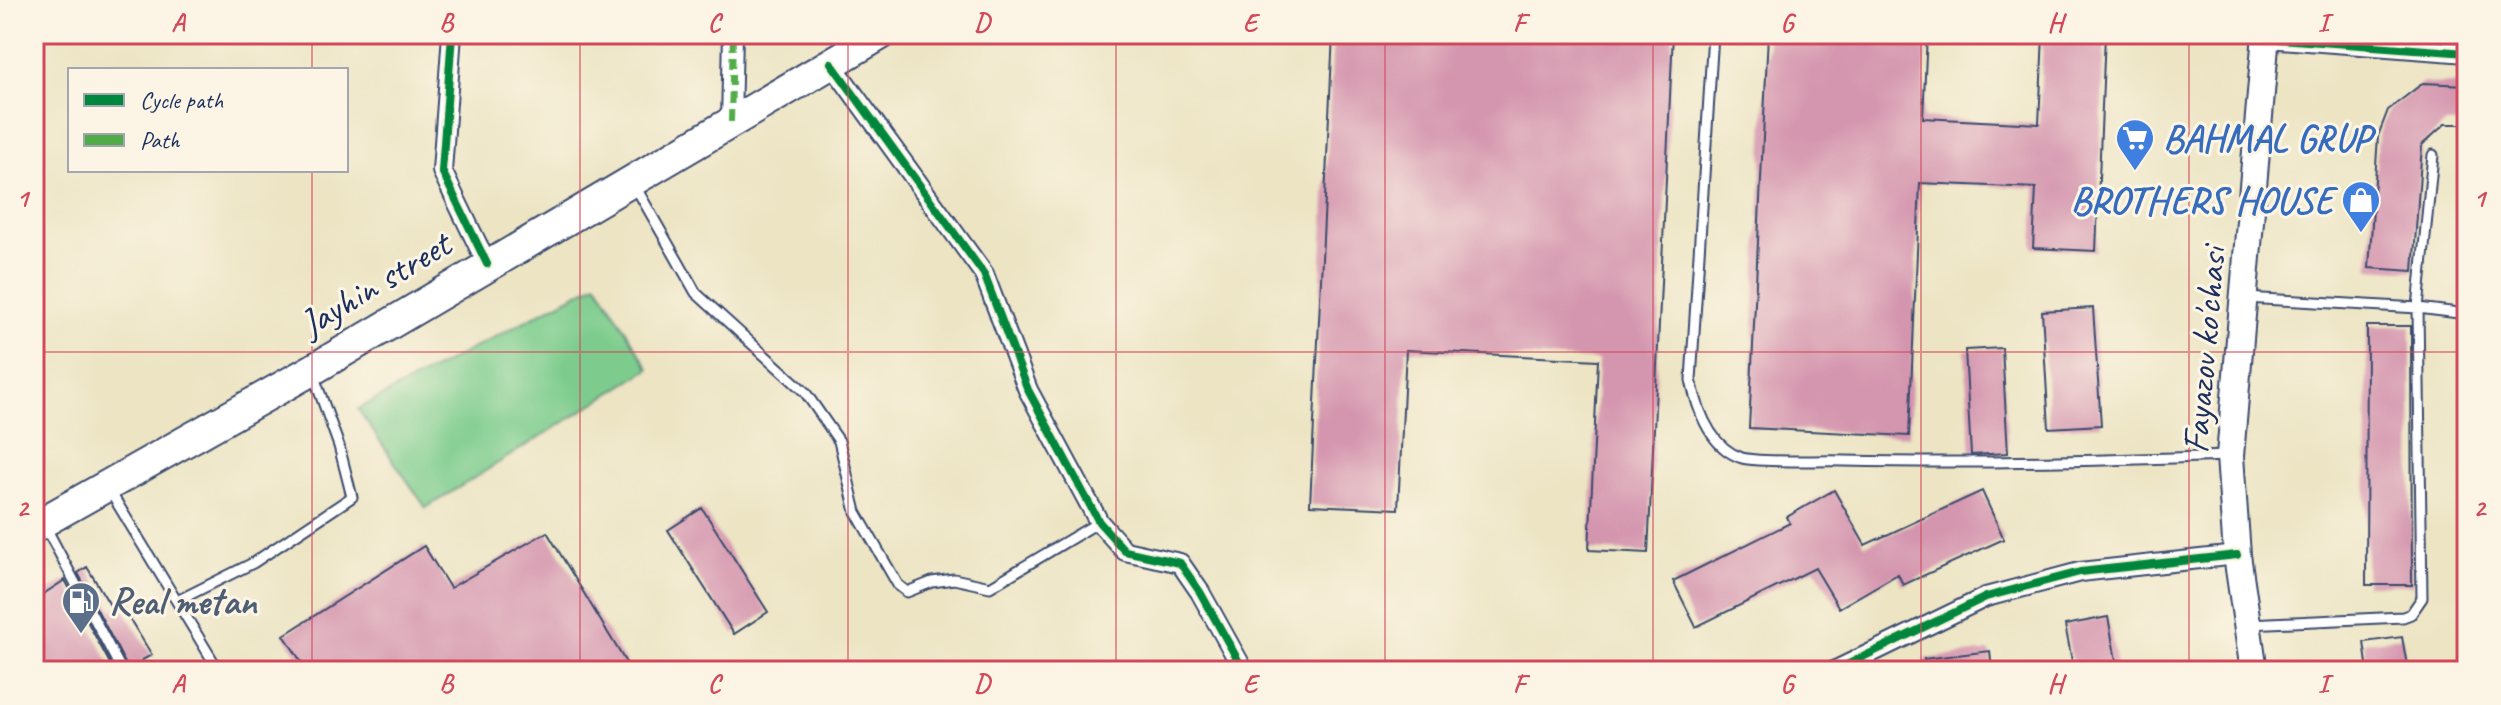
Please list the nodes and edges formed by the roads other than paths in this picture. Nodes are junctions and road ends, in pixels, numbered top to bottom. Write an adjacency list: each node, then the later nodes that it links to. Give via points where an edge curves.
1 (452, 34): 11 (street, via 442,171)
2 (733, 34): 8 (street)
3 (881, 34): 7 (main road, Jayhin street)
4 (1713, 34): 16 (lane, via 1691,380 1698,411 1719,442 1742,458 1988,465)
5 (2266, 36): 6 (street); 12 (main road, Fayazov ko'chasi)
6 (2467, 53)
7 (831, 63): 8 (main road, Jayhin street); 18 (street, via 984,274 1028,390)
8 (731, 122): 10 (main road, Jayhin street)
9 (2433, 155): 13 (lane)
10 (631, 179): 11 (main road, Jayhin street); 18 (lane, via 696,293 805,392 839,441 856,512 907,592 954,579 990,587)
11 (487, 264): 15 (main road, Jayhin street)
12 (2246, 298): 13 (lane); 16 (main road, Fayazov ko'chasi)
13 (2418, 308): 14 (lane); 22 (lane, via 2422,598 2411,614 2389,619)
14 (2467, 314)
15 (312, 370): 17 (main road, Jayhin street); 21 (lane, via 352,497 253,563)
16 (2230, 456): 20 (main road, Fayazov ko'chasi)
17 (106, 485): 19 (main road, Jayhin street); 21 (lane)
18 (1099, 522): 25 (street, via 1125,551 1180,563)
19 (39, 525): 23 (lane)
20 (2237, 555): 22 (main road, Fayazov ko'chasi); 26 (street, via 2080,572 1986,597)
21 (177, 601): 24 (lane)
22 (2247, 624): 27 (main road, Fayazov ko'chasi)
23 (122, 671)
24 (219, 671)
25 (1244, 671)
26 (1834, 671)
27 (2254, 671)

